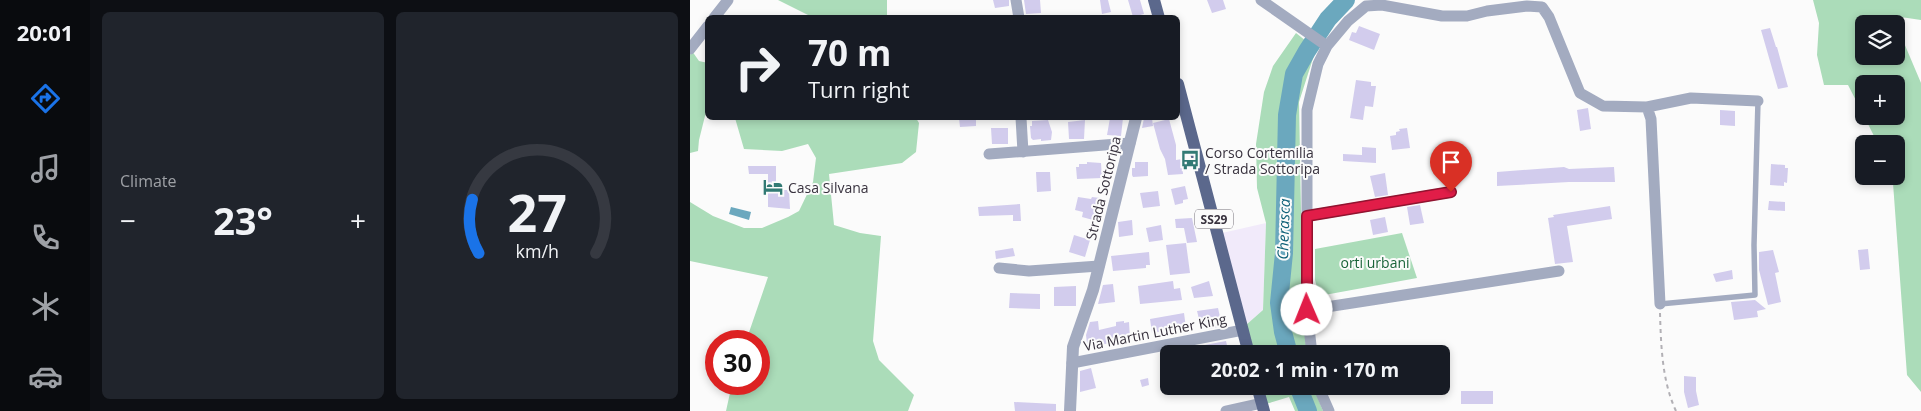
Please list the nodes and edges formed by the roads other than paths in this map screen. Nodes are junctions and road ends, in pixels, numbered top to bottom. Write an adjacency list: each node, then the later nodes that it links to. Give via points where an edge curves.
1 (728, 0): 5 (street)
2 (1016, 0): 6 (street)
3 (1154, 0): 7 (main road)
4 (1266, 2): 9 (street)
5 (716, 15)
6 (1018, 15)
7 (1158, 15)
8 (705, 30): 10 (street)
9 (1327, 46): 13 (street, via 1366,6 1382,5 1442,16 1467,16 1527,6 1542,8 1549,17 1580,93 1603,106); 20 (street, via 1316,72 1307,110)
10 (690, 49)
11 (1180, 92): 26 (main road, SS29)
12 (1758, 100): 13 (street, via 1691,98); 24 (lane, via 1755,296)
13 (1647, 108): 24 (street, via 1651,119)
14 (1021, 120): 17 (street)
15 (1136, 120): 16 (street, Strada Sottoripa)
16 (1130, 144): 17 (street); 21 (street, Strada Sottoripa)
17 (1023, 152): 18 (street)
18 (989, 154)
19 (1451, 192): 20 (street)
20 (1307, 216): 25 (street)
21 (1099, 266): 22 (street, via 1029,271); 29 (street, Strada Sottoripa, via 1073,347)
22 (1000, 268)
23 (1559, 271): 25 (street)
24 (1660, 304)
25 (1307, 310): 28 (street)
26 (1242, 330): 27 (main road, SS29); 29 (street, Via Martin Luther King)
27 (1246, 345)
28 (1311, 345)
29 (1072, 363): 32 (street, Strada Sottoripa)
30 (1322, 395): 34 (street)
31 (1263, 407): 33 (street)
32 (1070, 411)
33 (1226, 411)
34 (1329, 411)

